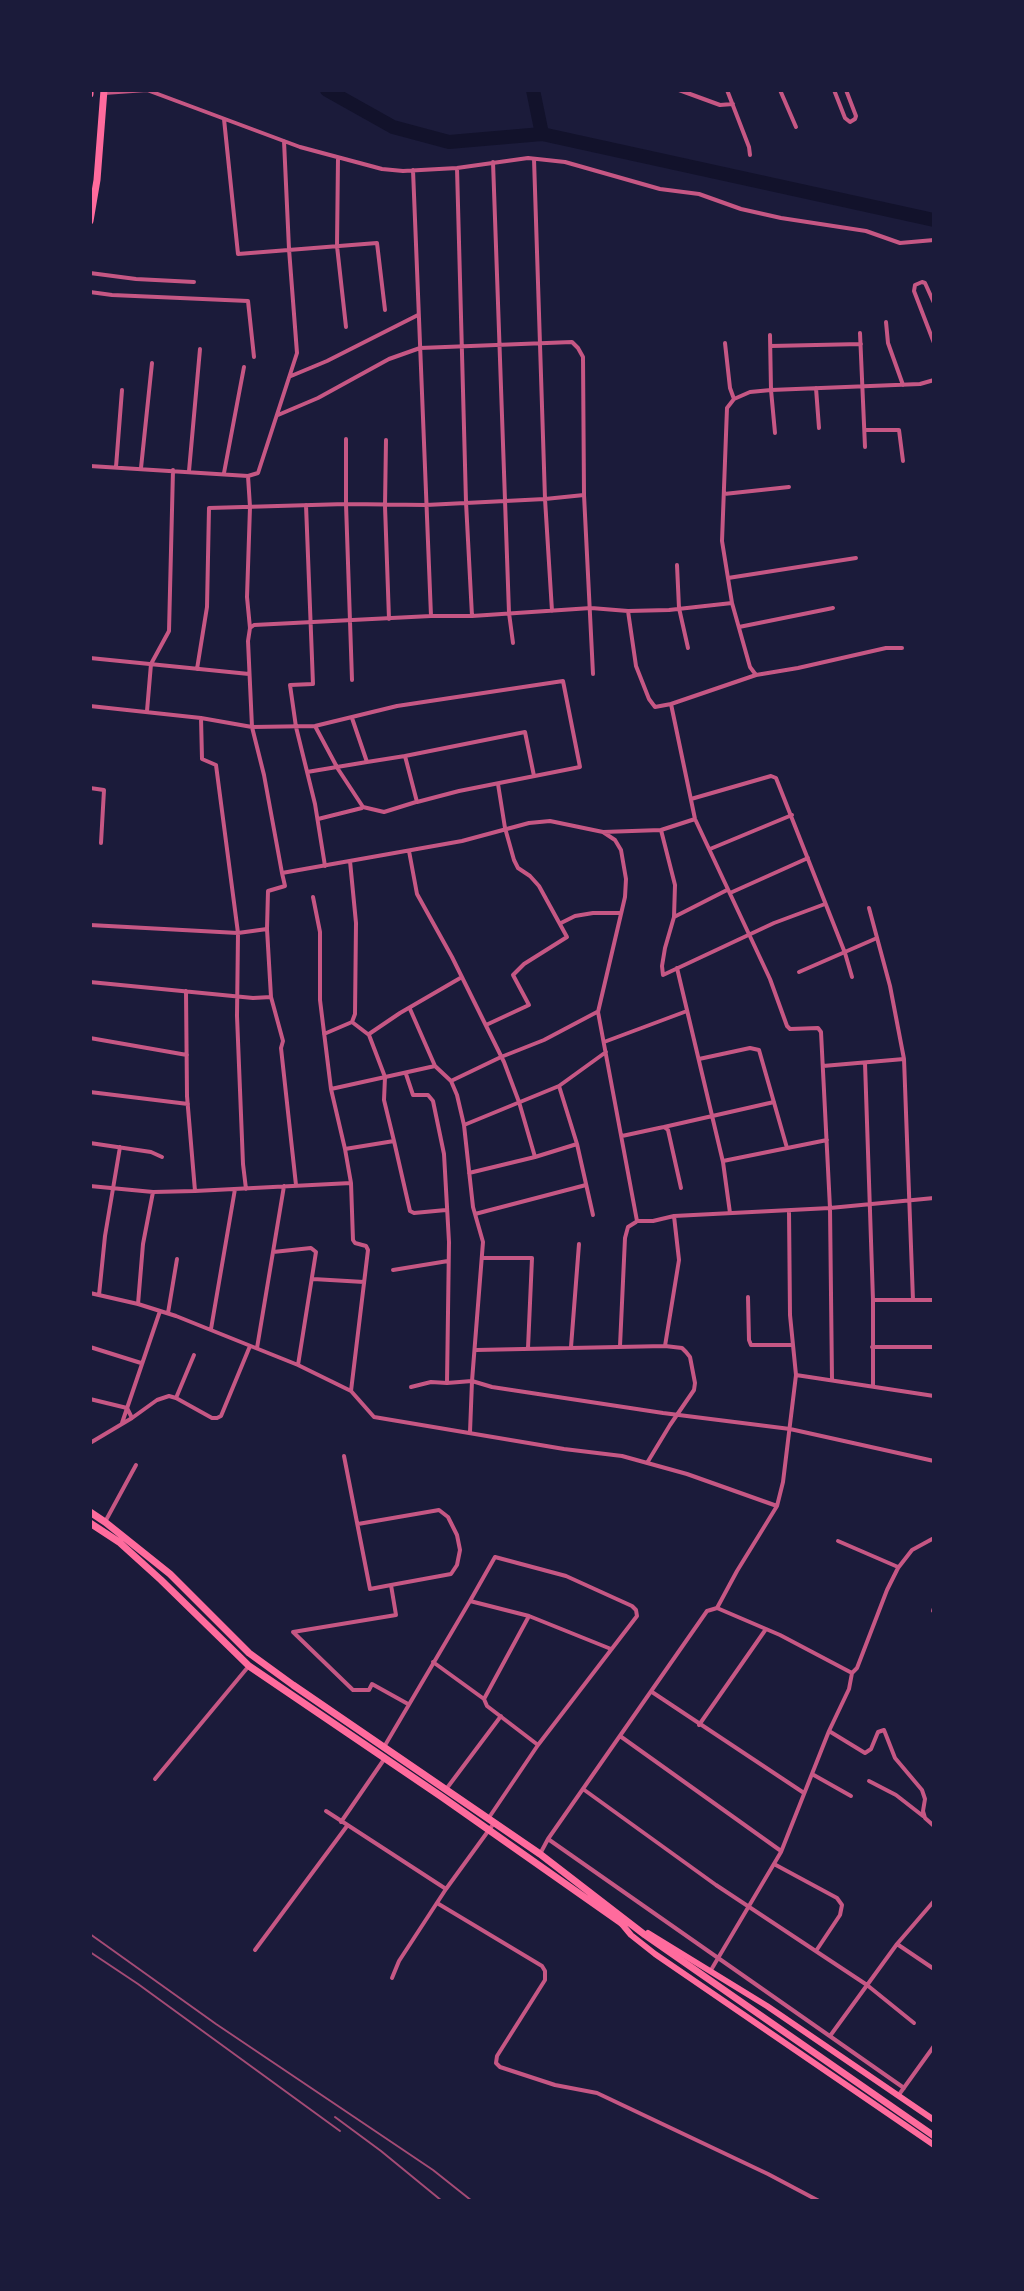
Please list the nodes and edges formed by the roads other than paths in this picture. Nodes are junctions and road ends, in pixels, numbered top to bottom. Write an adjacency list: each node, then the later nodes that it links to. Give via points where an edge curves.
1 (679, 90): 7 (street, via 720,105)
2 (727, 90): 7 (street)
3 (780, 90): 9 (street)
4 (834, 90): 5 (street, via 850,122 856,116)
5 (846, 90)
6 (104, 92): 8 (street, via 147,90); 17 (highway)
7 (733, 104): 11 (street)
8 (224, 119): 10 (street); 20 (street, via 238,254)
9 (796, 127)
10 (284, 141): 12 (street); 20 (street)
11 (750, 155)
12 (338, 158): 16 (street); 19 (street)
13 (534, 159): 14 (street); 18 (street, via 699,194 781,218 866,231 900,243); 32 (street)
14 (493, 162): 15 (street); 35 (street)
15 (457, 168): 16 (street); 37 (street)
16 (413, 170): 27 (street)
17 (90, 221)
18 (934, 240)
19 (337, 246): 20 (street); 26 (street, via 377,243); 29 (street)
20 (289, 249): 44 (street, via 297,353)
21 (90, 273): 22 (street)
22 (194, 282)
23 (90, 292): 41 (street, via 248,301)
24 (932, 294): 25 (street); 34 (street, via 925,283 915,285)
25 (934, 303)
26 (385, 310)
27 (418, 315): 39 (street); 44 (street)
28 (886, 322): 46 (street)
29 (346, 327)
30 (860, 333): 36 (street)
31 (770, 335): 38 (street)
32 (541, 342): 35 (street); 69 (street, via 572,342 583,357); 70 (street)
33 (725, 343): 51 (street)
34 (934, 343)
35 (500, 344): 37 (street); 71 (street)
36 (861, 344): 38 (street); 47 (street)
37 (462, 346): 39 (street); 72 (street)
38 (770, 346): 50 (street)
39 (420, 348): 52 (street); 75 (street)
40 (200, 349): 64 (street)
41 (254, 357)
42 (152, 363): 62 (street)
43 (244, 367): 65 (street)
44 (290, 377): 52 (street)
45 (934, 380): 46 (street)
46 (903, 385): 47 (street)
47 (862, 387): 48 (street); 54 (street)
48 (816, 388): 50 (street); 53 (street)
49 (122, 390): 61 (street)
50 (771, 390): 51 (street); 55 (street)
51 (734, 399): 68 (street, via 727,408)
52 (278, 415): 66 (street, via 258,473)
53 (819, 428)
54 (865, 430): 58 (street); 59 (street, via 899,430)
55 (775, 433)
56 (346, 439): 73 (street)
57 (386, 440): 76 (street)
58 (865, 447)
59 (903, 461)
60 (90, 466): 61 (street)
61 (116, 467): 62 (street)
62 (141, 468): 63 (street)
63 (173, 470): 64 (street); 99 (street, via 169,631)
64 (189, 471): 65 (street)
65 (224, 473): 66 (street)
66 (248, 476): 77 (street)
67 (789, 487): 68 (street)
68 (724, 494): 80 (street, via 722,541)
69 (584, 495): 70 (street); 82 (street)
70 (545, 499): 71 (street); 85 (street)
71 (506, 501): 72 (street); 87 (street)
72 (466, 502): 75 (street); 89 (street)
73 (346, 504): 74 (street); 76 (street); 91 (street)
74 (306, 505): 77 (street); 92 (street)
75 (426, 505): 76 (street); 88 (street)
76 (385, 506): 90 (street)
77 (250, 507): 94 (street); 100 (street, via 209,508 207,607)
78 (856, 558): 80 (street)
79 (677, 565): 83 (street)
80 (728, 578): 81 (street)
81 (732, 603): 83 (street); 93 (street)
82 (591, 608): 85 (street); 86 (street); 102 (street)
83 (679, 608): 86 (street); 96 (street)
84 (833, 608): 93 (street)
85 (552, 611): 87 (street)
86 (628, 611): 105 (street, via 636,666 649,699 655,707)
87 (509, 613): 89 (street); 95 (street)
88 (431, 616): 89 (street); 90 (street)
89 (472, 616)
90 (389, 619): 91 (street)
91 (352, 621): 92 (street); 104 (street)
92 (311, 622): 94 (street); 112 (street, via 313,684 290,685)
93 (739, 627): 103 (street)
94 (250, 628): 101 (street)
95 (513, 643)
96 (688, 648)
97 (902, 648): 103 (street)
98 (90, 658): 99 (street)
99 (151, 664): 100 (street); 107 (street)
100 (197, 669): 101 (street)
101 (249, 674): 111 (street)
102 (593, 674)
103 (756, 675): 105 (street)
104 (352, 680)
105 (671, 704): 120 (street)
106 (90, 706): 107 (street)
107 (147, 711): 108 (street)
108 (201, 718): 111 (street); 145 (street, via 202,759 216,765)
109 (352, 718): 110 (street); 114 (street); 117 (street, via 397,706 563,681 580,767)
110 (315, 726): 112 (street); 115 (street)
111 (252, 727): 112 (street); 135 (street)
112 (296, 727): 116 (street)
113 (405, 756): 114 (street); 117 (street, via 525,732); 121 (street)
114 (367, 762): 115 (street)
115 (338, 769): 116 (street); 122 (street)
116 (307, 772): 124 (street)
117 (534, 776): 118 (street)
118 (498, 783): 121 (street); 126 (street)
119 (90, 788): 129 (street, via 104,790)
120 (691, 799): 123 (street, via 774,776); 125 (street)
121 (417, 802): 122 (street, via 384,812)
122 (363, 807): 124 (street)
123 (792, 815): 130 (street); 132 (street)
124 (318, 819): 134 (street)
125 (695, 819): 127 (street); 130 (street)
126 (505, 828): 128 (street, via 550,821); 131 (street); 142 (street, via 518,868 539,886)
127 (661, 830): 128 (street); 141 (street, via 675,885)
128 (603, 832): 140 (street, via 621,850 626,879)
129 (101, 843)
130 (710, 849): 136 (street)
131 (409, 851): 133 (street); 151 (street, via 417,894)
132 (808, 858): 136 (street); 138 (street)
133 (350, 861): 134 (street); 160 (street, via 357,943)
134 (325, 866): 135 (street)
135 (282, 873): 144 (street, via 285,886 268,891)
136 (728, 891): 141 (street); 146 (street)
137 (313, 897): 162 (street, via 320,932)
138 (825, 904): 146 (street); 148 (street)
139 (869, 908): 147 (street)
140 (621, 913): 142 (street, via 593,913); 159 (street)
141 (674, 917): 149 (street, via 662,972)
142 (561, 923): 161 (street, via 567,937 513,975 529,1005)
143 (90, 925): 145 (street)
144 (267, 929): 145 (street); 156 (street)
145 (238, 933): 155 (street)
146 (748, 934): 149 (street); 173 (street, via 787,1026 821,1032)
147 (877, 938): 148 (street); 170 (street)
148 (845, 953): 150 (street); 152 (street)
149 (677, 968): 158 (street)
150 (799, 972)
151 (462, 977): 157 (street); 161 (street)
152 (852, 977)
153 (90, 982): 154 (street)
154 (186, 991): 155 (street); 167 (street)
155 (236, 996): 156 (street); 206 (street)
156 (271, 997): 199 (street, via 283,1041)
157 (410, 1009): 163 (street); 172 (street)
158 (687, 1011): 165 (street); 169 (street)
159 (598, 1012): 165 (street); 168 (street)
160 (352, 1022): 162 (street); 163 (street)
161 (486, 1025): 168 (street)
162 (324, 1034): 178 (street)
163 (369, 1035): 175 (street)
164 (90, 1038): 167 (street)
165 (604, 1042): 166 (street)
166 (606, 1052): 177 (street); 186 (street)
167 (187, 1055): 182 (street)
168 (501, 1057): 176 (street); 180 (street)
169 (699, 1059): 181 (street, via 759,1050); 183 (street)
170 (904, 1059): 171 (street); 210 (street)
171 (865, 1063): 173 (street); 211 (street)
172 (435, 1066): 174 (street); 176 (street)
173 (823, 1066): 187 (street)
174 (406, 1073): 175 (street); 213 (street, via 413,1095 428,1095 433,1101 444,1154)
175 (385, 1077): 178 (street); 188 (street, via 384,1100)
176 (451, 1081): 184 (street)
177 (559, 1086): 180 (street); 190 (street)
178 (331, 1089): 193 (street)
179 (90, 1092): 182 (street)
180 (519, 1102): 184 (street); 195 (street)
181 (774, 1102): 183 (street); 192 (street)
182 (188, 1104): 207 (street)
183 (712, 1116): 185 (street); 196 (street)
184 (464, 1125): 197 (street)
185 (664, 1127): 186 (street); 204 (street)
186 (622, 1136): 219 (street)
187 (827, 1140): 192 (street); 212 (street)
188 (394, 1141): 193 (street); 213 (street, via 410,1211)
189 (90, 1143): 191 (street)
190 (577, 1144): 195 (street); 200 (street)
191 (120, 1147): 194 (street); 203 (street)
192 (787, 1148): 196 (street)
193 (345, 1149): 198 (street)
194 (162, 1157)
195 (535, 1157): 197 (street)
196 (723, 1162): 215 (street)
197 (468, 1173): 216 (street)
198 (351, 1183): 199 (street); 227 (street, via 353,1240 368,1250)
199 (296, 1185): 202 (street)
200 (586, 1185): 216 (street); 217 (street)
201 (90, 1186): 203 (street)
202 (284, 1186): 206 (street); 221 (street)
203 (114, 1188): 208 (street); 229 (street)
204 (681, 1188)
205 (235, 1189): 206 (street); 207 (street); 237 (street)
206 (246, 1189)
207 (195, 1191): 208 (street)
208 (153, 1192): 234 (street)
209 (934, 1198): 210 (street)
210 (910, 1200): 211 (street); 232 (street)
211 (870, 1204): 212 (street); 231 (street)
212 (830, 1208): 214 (street); 253 (street)
213 (446, 1210): 224 (street)
214 (789, 1211): 215 (street); 239 (street)
215 (730, 1213): 218 (street)
216 (475, 1214): 222 (street)
217 (593, 1215)
218 (674, 1216): 219 (street); 241 (street, via 679,1260)
219 (637, 1221): 240 (street, via 625,1238)
220 (579, 1244): 243 (street)
221 (273, 1252): 226 (street, via 314,1249); 246 (street)
222 (482, 1258): 247 (street, via 532,1258); 248 (street)
223 (177, 1259): 236 (street)
224 (448, 1261): 225 (street); 255 (street)
225 (393, 1270)
226 (313, 1279): 227 (street); 251 (street)
227 (364, 1282): 258 (street)
228 (90, 1293): 229 (street)
229 (99, 1295): 234 (street)
230 (748, 1297): 239 (street, via 751,1345)
231 (873, 1300): 232 (street); 244 (street)
232 (913, 1300): 233 (street)
233 (934, 1300)
234 (138, 1304): 235 (street)
235 (160, 1311): 236 (street); 250 (street)
236 (168, 1313): 237 (street)
237 (211, 1329): 238 (street)
238 (250, 1345): 246 (street); 260 (street, via 221,1416 212,1418)
239 (793, 1345): 252 (street)
240 (620, 1346): 241 (street); 243 (street)
241 (665, 1346): 263 (street, via 686,1352 695,1383)
242 (90, 1347): 250 (street)
243 (571, 1347): 247 (street)
244 (872, 1347): 245 (street); 256 (street)
245 (934, 1347)
246 (257, 1348): 251 (street)
247 (528, 1348): 248 (street)
248 (476, 1350): 254 (street)
249 (194, 1355): 260 (street)
250 (142, 1363): 262 (street)
251 (298, 1365): 258 (street)
252 (796, 1375): 253 (street); 266 (street)
253 (832, 1380): 256 (street)
254 (472, 1381): 255 (street); 263 (street); 267 (street)
255 (447, 1383): 257 (street)
256 (873, 1386): 259 (street)
257 (411, 1387)
258 (351, 1391): 267 (street, via 374,1417)
259 (934, 1396)
260 (176, 1398): 264 (street, via 157,1400)
261 (90, 1399): 262 (street)
262 (127, 1408): 264 (street); 265 (street)
263 (678, 1415): 266 (street); 271 (street)
264 (132, 1418): 265 (street)
265 (122, 1423): 268 (street)
266 (790, 1429): 270 (street); 273 (street)
267 (470, 1432): 271 (street)
268 (90, 1443)
269 (344, 1456): 277 (street)
270 (934, 1461)
271 (647, 1463): 273 (street)
272 (136, 1465): 275 (street)
273 (777, 1506): 283 (street)
274 (90, 1512): 275 (highway)
275 (105, 1522): 285 (highway)
276 (90, 1523): 286 (highway, via 119,1542)
277 (357, 1524): 281 (street, via 370,1589); 281 (street, via 439,1510 448,1517 460,1550 451,1574)
278 (934, 1538): 280 (street, via 912,1550)
279 (838, 1541): 280 (street)
280 (898, 1568): 291 (street)
281 (391, 1585): 294 (street, via 396,1615 293,1632 353,1690 369,1690 372,1684)
282 (470, 1601): 284 (street); 288 (street, via 495,1557 566,1576 636,1610 637,1616); 289 (street)
283 (717, 1608): 287 (street); 292 (street, via 707,1611)
284 (529, 1616): 288 (street); 293 (street)
285 (220, 1622): 286 (highway); 295 (highway, via 249,1653)
286 (213, 1629): 290 (highway)
287 (766, 1629): 291 (street); 298 (street)
288 (611, 1649): 301 (street)
289 (433, 1662): 293 (street); 294 (street)
290 (249, 1666): 295 (highway); 305 (street)
291 (852, 1673): 299 (street)
292 (652, 1692): 298 (street); 300 (street)
293 (484, 1699): 296 (street)
294 (408, 1704): 302 (street)
295 (327, 1714): 297 (highway)
296 (501, 1716): 301 (street); 308 (street)
297 (337, 1721): 302 (highway); 303 (highway)
298 (699, 1725): 309 (street)
299 (829, 1731): 304 (street); 312 (street, via 865,1753 884,1730 895,1758 922,1790)
300 (620, 1736): 307 (street); 318 (street)
301 (538, 1745): 314 (street)
302 (383, 1748): 308 (highway)
303 (385, 1758): 313 (street); 314 (highway)
304 (812, 1774): 309 (street); 310 (street)
305 (155, 1779)
306 (869, 1781): 312 (street)
307 (583, 1789): 317 (street); 325 (street)
308 (446, 1790): 314 (highway)
309 (804, 1793): 318 (street)
310 (851, 1796)
311 (326, 1811): 313 (street)
312 (925, 1818): 316 (street)
313 (341, 1822): 315 (street)
314 (490, 1824): 319 (highway); 320 (highway); 322 (street)
315 (347, 1826): 322 (street); 328 (street)
316 (934, 1826)
317 (548, 1839): 319 (street); 330 (street)
318 (781, 1852): 321 (street)
319 (540, 1854): 320 (street); 326 (highway)
320 (534, 1862): 326 (highway)
321 (774, 1864): 325 (street); 329 (street, via 842,1905)
322 (446, 1889): 324 (street)
323 (934, 1901): 327 (street)
324 (437, 1903): 333 (street); 342 (street, via 545,1971 545,1980 497,2056 500,2067 597,2093)
325 (749, 1906): 329 (street); 330 (street)
326 (622, 1921): 332 (main road); 341 (highway); 341 (main road, via 655,1954)
327 (897, 1944): 331 (street); 334 (street)
328 (255, 1950)
329 (816, 1951): 334 (street)
330 (718, 1960): 332 (street); 336 (street)
331 (934, 1969)
332 (711, 1971): 339 (main road)
333 (392, 1978)
334 (867, 1985): 335 (street); 336 (street)
335 (914, 2023)
336 (830, 2036): 338 (street)
337 (934, 2046): 338 (street)
338 (904, 2088): 339 (street)
339 (897, 2097): 340 (main road)
340 (934, 2120)
341 (934, 2141)
342 (819, 2201)

